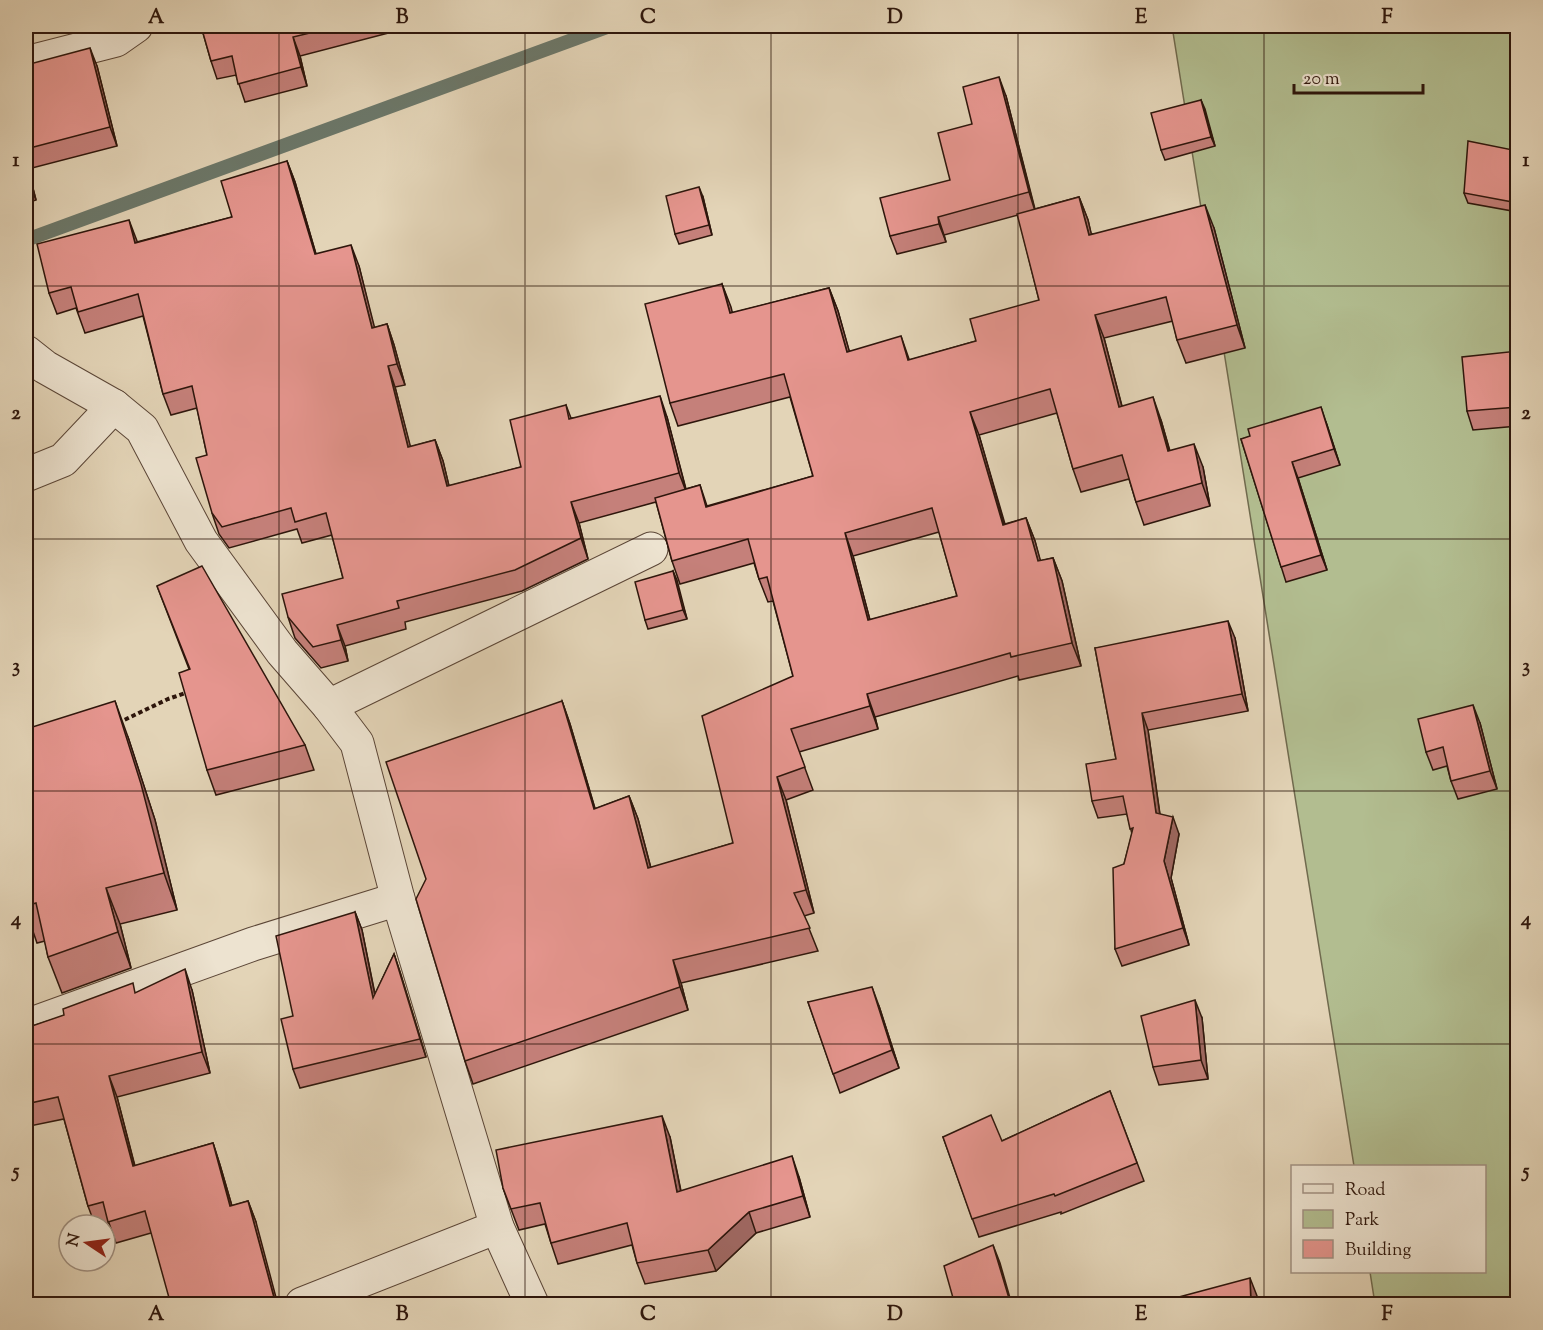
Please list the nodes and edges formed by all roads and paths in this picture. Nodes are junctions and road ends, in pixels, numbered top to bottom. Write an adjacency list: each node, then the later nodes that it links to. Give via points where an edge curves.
1 (136, 26): 2 (street, via 116,40)
2 (26, 63)
3 (26, 352): 4 (street)
4 (114, 406): 5 (street, via 63,460); 8 (street, via 142,429 201,541 282,652)
5 (26, 475)
6 (651, 549): 8 (street)
7 (197, 689): 9 (path)
8 (329, 706): 10 (street, via 357,743)
9 (117, 723)
10 (398, 899): 11 (street, via 242,948); 12 (street)
11 (26, 1026)
12 (496, 1227): 13 (street); 14 (street)
13 (302, 1305)
14 (532, 1305)

